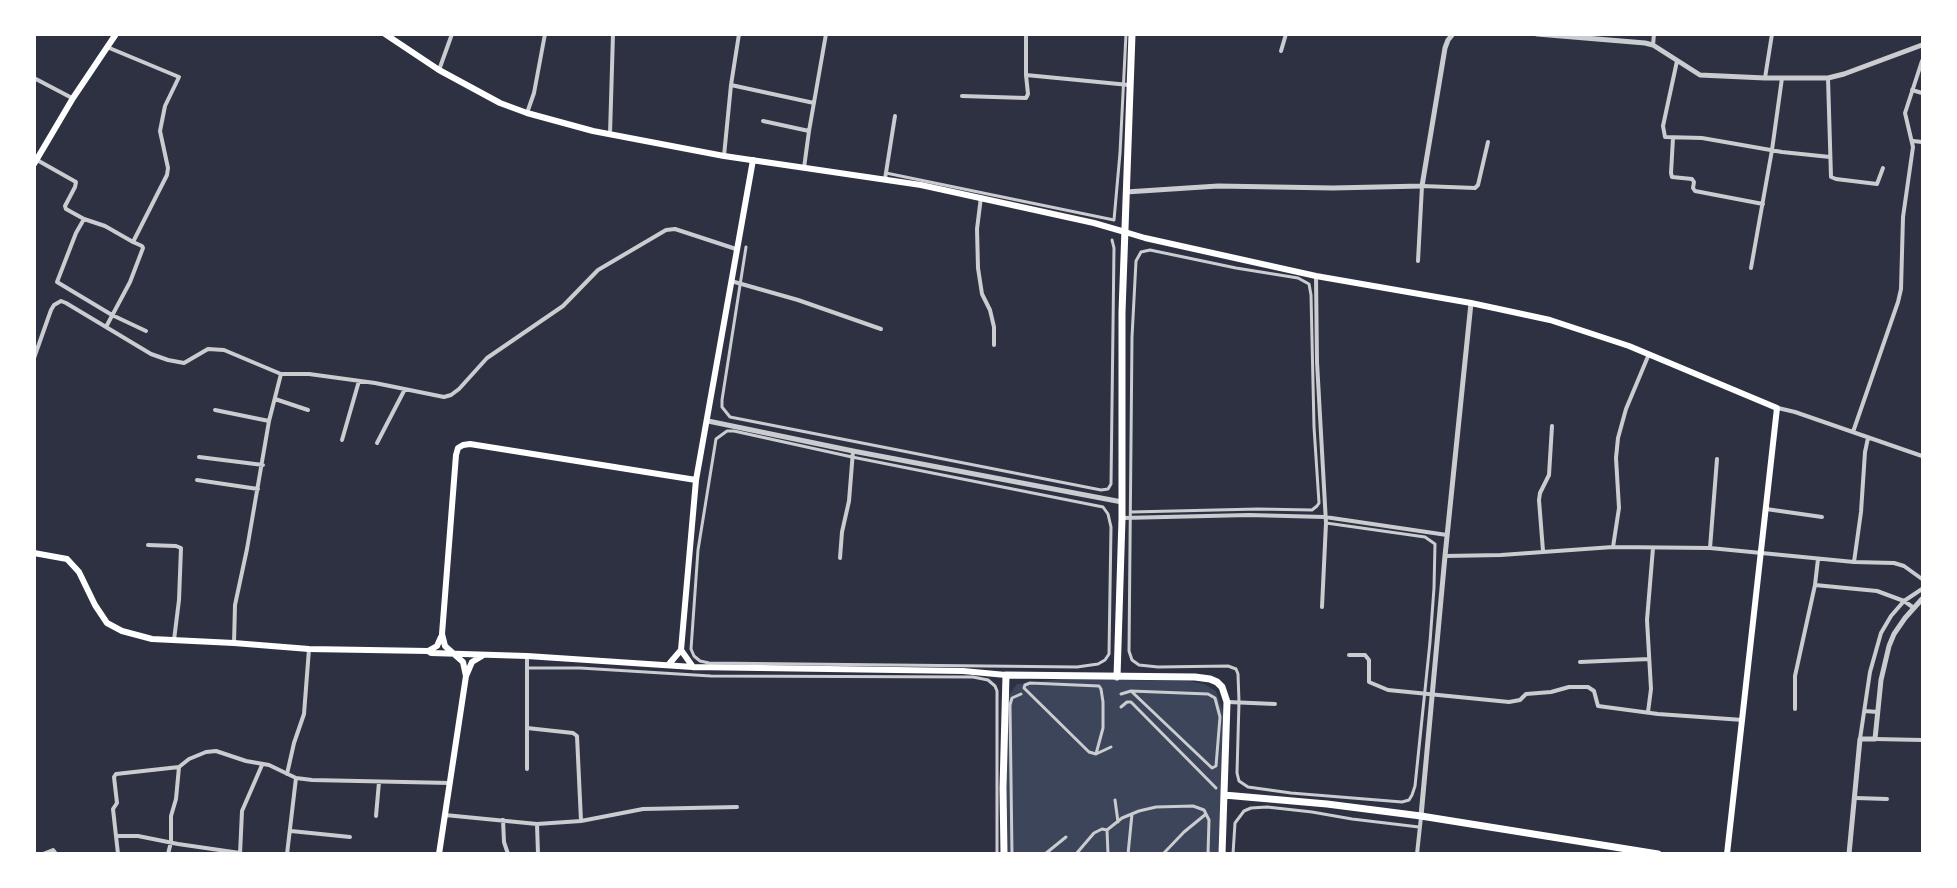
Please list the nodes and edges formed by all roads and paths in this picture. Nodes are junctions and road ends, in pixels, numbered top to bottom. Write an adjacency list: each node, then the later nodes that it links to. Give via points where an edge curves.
1 (116, 34): 19 (main road)
2 (385, 34): 23 (main road)
3 (452, 34): 23 (street)
4 (545, 34): 36 (street)
5 (614, 34): 40 (street)
6 (739, 34): 29 (street)
7 (826, 34): 35 (street)
8 (1026, 34): 24 (street)
9 (1126, 34): 30 (street)
10 (1132, 34): 30 (highway)
11 (1286, 34): 20 (street)
12 (1453, 34): 53 (street, via 1445,48)
13 (1537, 34): 16 (street)
14 (1654, 34): 17 (street)
15 (1772, 34): 26 (street)
16 (1617, 37): 17 (street)
17 (1653, 45): 22 (street)
18 (1923, 45): 28 (street)
19 (107, 47): 34 (main road); 60 (street, via 178,77 160,130 167,175)
20 (1281, 51)
21 (1923, 61): 31 (street)
22 (1677, 62): 26 (street, via 1701,75); 41 (street, via 1663,126 1665,137)
23 (439, 70): 36 (main road)
24 (1026, 75): 30 (street); 33 (street, via 1026,98)
25 (34, 78): 34 (street)
26 (1765, 78): 27 (street)
27 (1782, 78): 28 (street); 45 (street)
28 (1828, 78): 47 (street)
29 (731, 85): 35 (street); 46 (street)
30 (1126, 85): 52 (street, via 1114,220); 54 (highway)
31 (1912, 90): 32 (street); 42 (street, via 1905,117)
32 (1923, 93)
33 (962, 96)
34 (73, 98): 49 (main road)
35 (814, 103): 39 (street)
36 (527, 113): 40 (main road)
37 (895, 116): 52 (street)
38 (763, 121): 39 (street)
39 (809, 131): 50 (street)
40 (610, 134): 46 (main road)
41 (1673, 138): 45 (street, via 1702,138); 56 (street, via 1672,177 1693,180 1695,191)
42 (1913, 141): 44 (street); 86 (street, via 1903,217 1901,289)
43 (1488, 142): 53 (street, via 1475,189)
44 (1923, 142)
45 (1772, 150): 47 (street); 56 (street)
46 (724, 156): 48 (main road)
47 (1830, 157): 51 (street, via 1831,177 1836,179 1877,184)
48 (753, 160): 50 (main road); 61 (main road)
49 (35, 162): 57 (street, via 75,180 65,208)
50 (804, 168): 52 (main road)
51 (1883, 168)
52 (886, 176): 55 (main road)
53 (1422, 186): 54 (street, via 1218,186); 63 (street)
54 (1126, 192): 58 (highway)
55 (981, 196): 58 (main road); 73 (street, via 978,268 994,327)
56 (1763, 204): 64 (street)
57 (84, 219): 60 (street); 69 (street, via 57,282)
58 (1125, 228): 65 (main road, via 1145,238); 98 (highway)
59 (1112, 240): 67 (street, via 1111,484 1101,490 730,417 722,400)
60 (133, 242): 69 (street, via 143,248)
61 (737, 246): 66 (main road); 78 (street, via 666,230 598,270 563,306 487,358 451,395 438,397)
62 (746, 247): 67 (street)
63 (1418, 261)
64 (1751, 268)
65 (1316, 276): 68 (main road); 101 (street)
66 (731, 280): 67 (street); 84 (main road)
67 (741, 283): 71 (street)
68 (1471, 303): 74 (main road, via 1560,322); 106 (street)
69 (112, 316): 70 (street); 72 (street)
70 (107, 325): 75 (street, via 66,303 57,303); 76 (street, via 151,354 168,360 184,363 208,350 224,350)
71 (881, 328)
72 (146, 331)
73 (994, 345)
74 (1649, 354): 80 (main road); 108 (street, via 1618,438 1619,508)
75 (34, 357)
76 (281, 374): 77 (street); 79 (street)
77 (360, 381): 78 (street); 88 (street)
78 (405, 389): 89 (street)
79 (275, 399): 82 (street); 83 (street)
80 (1777, 408): 86 (street); 99 (main road)
81 (215, 410): 83 (street)
82 (308, 410)
83 (269, 421): 94 (street)
84 (708, 421): 90 (street); 96 (main road)
85 (1552, 426): 111 (street, via 1549,475 1539,500)
86 (1854, 432): 87 (street)
87 (1868, 438): 91 (street); 117 (street)
88 (342, 440)
89 (377, 443)
90 (852, 454): 90 (street, via 734,431 716,439 691,637 691,649 700,661 1077,667 1105,660 1109,654 1111,527 1103,507); 98 (street); 115 (street)
91 (1923, 456)
92 (199, 457): 94 (street)
93 (1717, 459): 110 (street)
94 (262, 465): 97 (street)
95 (197, 480): 97 (street)
96 (696, 480): 124 (main road, via 470,444 458,448); 128 (main road)
97 (259, 489): 126 (street, via 235,605)
98 (1122, 502): 104 (highway)
99 (1766, 510): 102 (street); 113 (main road)
100 (1131, 512): 100 (street, via 1133,304 1136,261 1141,252 1150,250 1298,278 1309,284 1317,506 1312,510); 103 (street)
101 (1325, 517): 103 (street); 105 (street); 106 (street)
102 (1822, 517)
103 (1131, 518): 104 (street); 148 (street, via 1132,660 1139,665 1236,669)
104 (1122, 519): 141 (highway)
105 (1326, 523): 123 (street); 145 (street, via 1425,537 1435,544)
106 (1447, 535): 114 (street)
107 (148, 545): 125 (street, via 181,548)
108 (1613, 547): 109 (street); 111 (street)
109 (1653, 548): 110 (street); 134 (street, via 1647,620)
110 (1710, 548): 113 (street)
111 (1543, 551): 114 (street)
112 (34, 553): 125 (main road, via 72,563 95,605 115,628 144,638)
113 (1761, 553): 116 (street); 154 (main road)
114 (1445, 556): 146 (street)
115 (840, 558)
116 (1818, 559): 117 (street); 119 (street)
117 (1854, 562): 118 (street, via 1894,563)
118 (1923, 579)
119 (1815, 585): 122 (street, via 1877,591); 151 (street, via 1795,676)
120 (1923, 588): 122 (street)
121 (1923, 599): 122 (street)
122 (1909, 604): 153 (street, via 1889,646); 153 (street, via 1891,616 1881,633 1870,672)
123 (1322, 607)
124 (442, 634): 129 (main road); 130 (main road)
125 (174, 640): 126 (main road)
126 (234, 643): 127 (main road)
127 (309, 649): 129 (main road); 164 (street, via 304,714)
128 (681, 650): 136 (main road); 137 (main road)
129 (428, 651): 130 (main road)
130 (452, 653): 131 (main road); 140 (main road, via 463,662)
131 (485, 654): 133 (main road); 140 (main road, via 472,662)
132 (1349, 655): 145 (street, via 1368,658 1368,679 1372,684)
133 (527, 656): 136 (main road); 138 (street)
134 (1649, 659): 135 (street); 152 (street)
135 (1580, 662)
136 (669, 664): 137 (main road)
137 (693, 667): 139 (main road)
138 (528, 668): 155 (street); 199 (street, via 711,676 938,676 988,680 997,691)
139 (1006, 675): 141 (highway); 200 (highway)
140 (466, 676): 167 (main road)
141 (1117, 677): 147 (highway, via 1210,678 1222,687)
142 (1131, 691): 142 (street, via 1208,694 1215,698 1220,717 1216,766 1212,768); 144 (street)
143 (1021, 694): 201 (street, via 1012,698 1010,705)
144 (1121, 694)
145 (1424, 694): 146 (street); 148 (street, via 1415,786 1409,800 1402,802 1248,787 1239,781 1237,773)
146 (1433, 695): 152 (street, via 1509,702 1526,694 1588,687 1594,691 1598,705); 178 (street)
147 (1227, 702): 148 (street); 169 (highway)
148 (1239, 702): 149 (street)
149 (1275, 704)
150 (1121, 706): 168 (street, via 1131,702)
151 (1795, 709)
152 (1648, 712): 154 (street)
153 (1871, 712): 156 (street); 157 (street)
154 (1743, 720): 212 (main road)
155 (527, 728): 163 (street); 180 (street, via 577,736)
156 (1875, 739): 157 (street); 158 (street)
157 (1860, 740): 170 (street)
158 (1923, 740)
159 (1111, 747): 160 (street)
160 (1096, 754): 160 (street, via 1103,728 1099,686 1025,685 1089,752)
161 (262, 765): 162 (street, via 216,751 189,759); 164 (street); 190 (street, via 242,811)
162 (179, 767): 186 (street, via 115,774 117,802 113,810); 189 (street)
163 (527, 769)
164 (287, 774): 165 (street)
165 (296, 778): 166 (street); 185 (street)
166 (379, 782): 167 (street); 177 (street)
167 (451, 783): 176 (main road)
168 (1216, 788)
169 (1224, 795): 178 (highway); 208 (highway)
170 (1856, 798): 171 (street); 213 (street)
171 (1887, 798)
172 (1115, 800): 181 (street)
173 (738, 807): 180 (street, via 644,809)
174 (1132, 814): 175 (street, via 1156,807 1193,806); 181 (street); 205 (street)
175 (1206, 814): 206 (street); 207 (street, via 1210,829)
176 (445, 815): 179 (street); 196 (main road)
177 (376, 816)
178 (1421, 816): 183 (street); 211 (highway)
179 (503, 820): 182 (street); 197 (street)
180 (581, 821): 182 (street)
181 (1118, 822): 184 (street)
182 (537, 824): 198 (street)
183 (1419, 827): 209 (street, via 1251,808 1235,823); 210 (street)
184 (1107, 830): 203 (street, via 1094,833); 204 (street)
185 (291, 831): 187 (street); 195 (street)
186 (117, 836): 189 (street); 193 (street)
187 (350, 837)
188 (1066, 837): 202 (street)
189 (171, 842): 190 (street); 194 (street)
190 (240, 853)
191 (43, 854): 192 (street, via 53,850)
192 (56, 854)
193 (118, 854)
194 (168, 854)
195 (287, 854)
196 (439, 854)
197 (508, 854)
198 (538, 854)
199 (997, 854)
200 (1004, 854)
201 (1012, 854)
202 (1045, 854)
203 (1076, 854)
204 (1108, 854)
205 (1128, 854)
206 (1163, 854)
207 (1208, 854)
208 (1222, 854)
209 (1233, 854)
210 (1417, 854)
211 (1658, 854)
212 (1727, 854)
213 (1849, 854)

